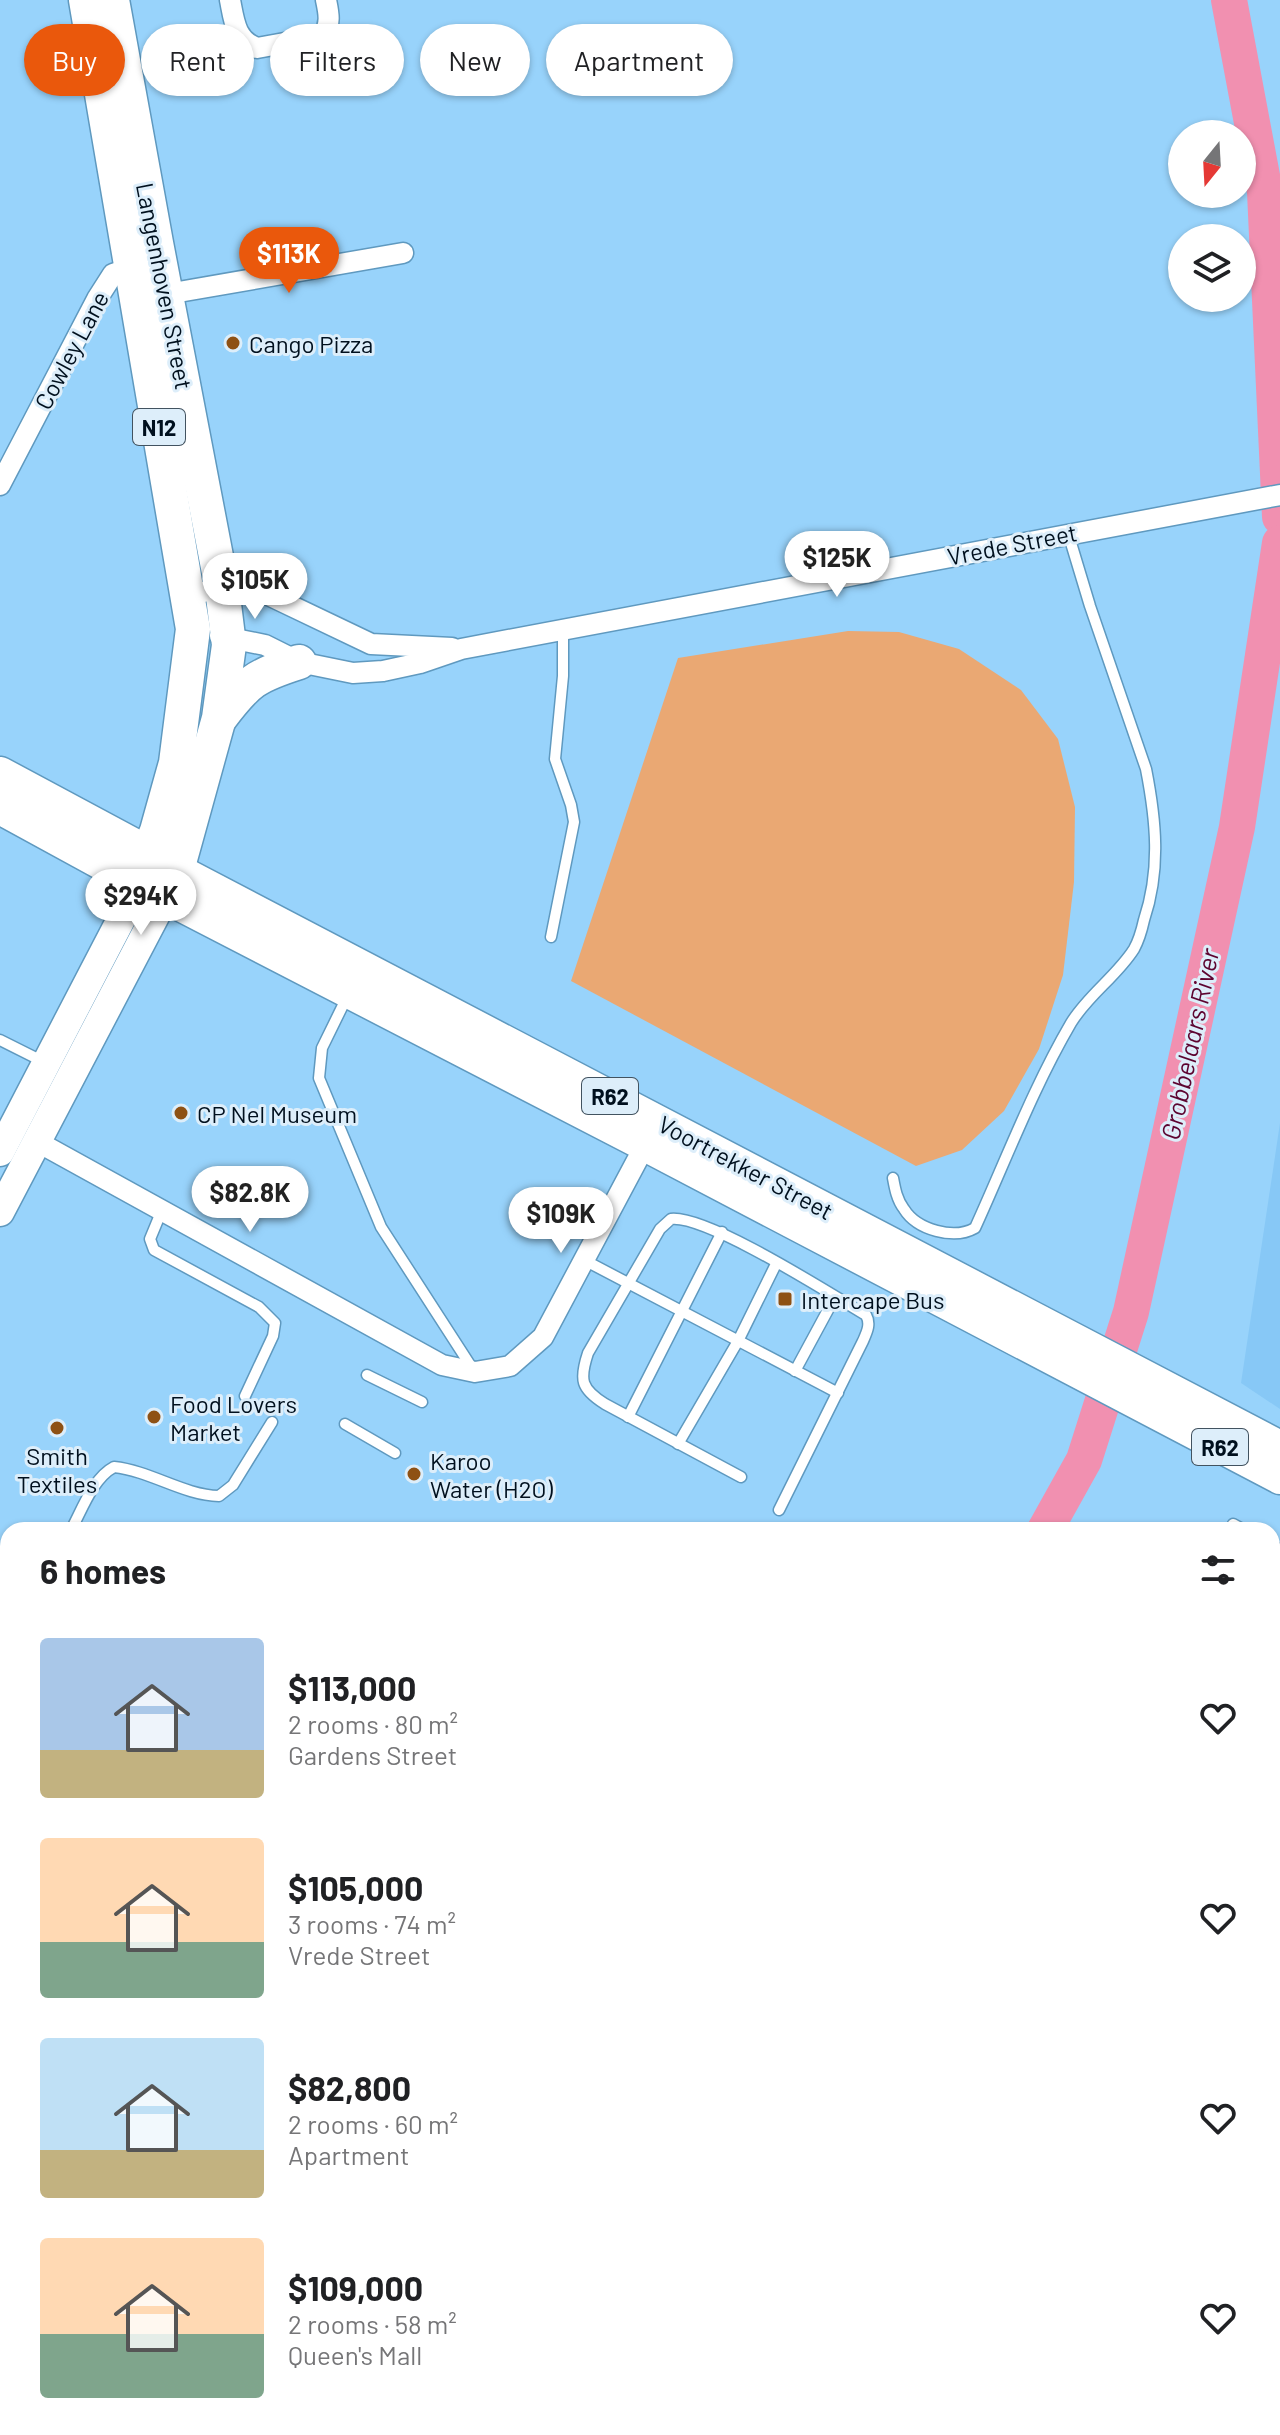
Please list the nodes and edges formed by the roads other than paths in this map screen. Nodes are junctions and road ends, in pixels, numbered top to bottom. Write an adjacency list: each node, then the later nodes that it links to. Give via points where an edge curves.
1 (86, 0): 6 (highway, Langenhoven Street / N12)
2 (112, 0): 7 (highway, Langenhoven Street / N12)
3 (230, 0): 4 (street, via 236,30 257,48 323,36 329,18)
4 (326, 0)
5 (403, 253): 7 (street)
6 (131, 268): 7 (street, Cowley Lane, via 149,289); 8 (street, Cowley Lane, via 113,274 97,299); 12 (highway, Langenhoven Street / N12)
7 (167, 294): 11 (highway, Langenhoven Street / N12)
8 (0, 485)
9 (1280, 495): 10 (street, Vrede Street)
10 (1068, 533): 14 (street, Vrede Street); 29 (lane, via 1146,769 1156,823 1156,865 1146,915 1136,947 1072,1023 975,1228 952,1234 918,1222 905,1213)
11 (222, 588): 12 (street, Vrede Street); 15 (highway, Langenhoven Street / N12); 16 (street, Vrede Street, via 258,590 371,644)
12 (189, 595): 13 (highway, Langenhoven Street / N12)
13 (193, 629): 15 (street, Vrede Street); 21 (highway, Langenhoven Street / N12)
14 (563, 629): 16 (street, Vrede Street); 22 (lane, via 555,759 574,822)
15 (229, 638): 17 (street, Vrede Street, via 265,645); 18 (highway, Langenhoven Street / N12)
16 (461, 649): 17 (street, Vrede Street, via 383,671 353,673)
17 (299, 662): 18 (highway, via 257,676)
18 (219, 718): 21 (highway, Langenhoven Street / N12)
19 (0, 774): 21 (highway, Voortrekker Street)
20 (0, 807): 21 (highway, Voortrekker Street)
21 (157, 875): 23 (main road, Voortrekker Street / R62); 25 (main road, via 129,904); 26 (main road, Voortrekker Street / R62); 27 (main road)
22 (551, 937)
23 (350, 992): 26 (main road, Voortrekker Street / R62); 40 (lane, via 322,1048 319,1078 381,1227)
24 (0, 1040): 25 (lane)
25 (46, 1063): 28 (main road)
26 (652, 1133): 33 (street); 45 (main road, Voortrekker Street / R62)
27 (36, 1141): 30 (street); 31 (main road)
28 (0, 1152)
29 (893, 1178)
30 (162, 1210): 40 (street, via 442,1365); 43 (lane, via 150,1239 154,1250 259,1307 275,1323)
31 (0, 1212)
32 (722, 1232): 34 (lane); 35 (lane, via 671,1219); 37 (lane)
33 (584, 1260): 35 (lane); 40 (street, via 543,1337 510,1366)
34 (776, 1264): 36 (lane); 38 (lane)
35 (628, 1283): 37 (lane); 46 (lane, via 582,1371 590,1395)
36 (835, 1297): 39 (lane); 42 (lane, via 869,1319)
37 (681, 1311): 38 (lane); 46 (lane)
38 (738, 1341): 39 (lane); 49 (lane)
39 (795, 1371): 42 (lane)
40 (475, 1372)
41 (367, 1375): 44 (lane)
42 (838, 1393): 54 (lane)
43 (245, 1396)
44 (422, 1402)
45 (1169, 1404): 50 (main road, Voortrekker Street / R62); 53 (main road, Voortrekker Street / R62)
46 (628, 1417): 49 (lane)
47 (272, 1422): 55 (lane, via 233,1485 219,1496 114,1467 99,1480)
48 (345, 1424): 51 (lane)
49 (678, 1444): 52 (lane)
50 (1280, 1447)
51 (395, 1453)
52 (741, 1477)
53 (1280, 1478)
54 (779, 1510)
55 (75, 1522)

